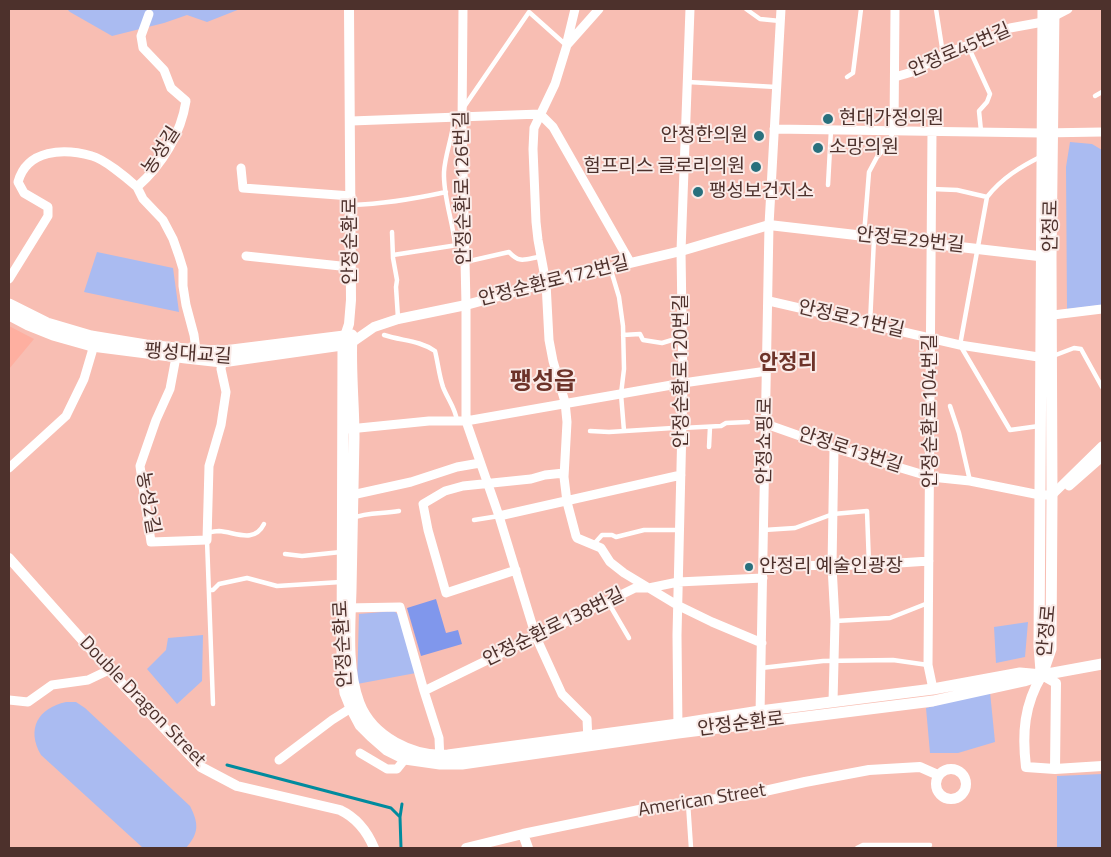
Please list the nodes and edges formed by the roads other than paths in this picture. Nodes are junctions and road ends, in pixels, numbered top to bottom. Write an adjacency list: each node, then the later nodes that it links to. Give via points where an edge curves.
1 (349, 9): 28 (street, 안정순환로)
2 (463, 9): 27 (street, 안정순환로126번길)
3 (575, 9): 17 (street)
4 (599, 9): 17 (street)
5 (690, 9): 22 (street, 안정순환로120번길)
6 (746, 9): 15 (lane, via 760,19)
7 (781, 9): 15 (street, 안정쇼핑로)
8 (861, 9): 20 (lane, via 853,73)
9 (895, 9): 21 (street)
10 (936, 9): 19 (lane)
11 (1043, 9): 16 (main road, 안정로)
12 (1068, 9): 13 (street, 안정로45번길)
13 (1054, 12): 16 (street, 안정로45번길); 35 (main road, 안정로)
14 (149, 14): 39 (street, 농성길, via 141,36 143,48 164,70 171,88 186,101 176,137)
15 (780, 21): 23 (street, 안정쇼핑로)
16 (1043, 22): 18 (street, 안정로45번길, via 1010,28); 35 (main road, 안정로)
17 (567, 45): 26 (street, via 555,84); 27 (lane, via 529,12)
18 (968, 46): 19 (street, 안정로45번길); 32 (lane, via 990,94 978,111)
19 (943, 55): 21 (street, 안정로45번길, via 912,72)
20 (847, 77)
21 (895, 77): 31 (street)
22 (688, 82): 23 (lane); 50 (street, 안정순환로120번길)
23 (776, 87): 29 (street, 안정쇼핑로)
24 (1102, 92): 25 (lane)
25 (1095, 96)
26 (540, 114): 27 (street); 51 (street, via 534,128 532,166); 56 (street, via 553,127)
27 (459, 116): 28 (street); 41 (lane, via 444,170); 48 (street, 안정순환로126번길)
28 (351, 121): 43 (street, 안정순환로)
29 (774, 129): 30 (street); 44 (street, 안정쇼핑로)
30 (831, 130): 31 (street); 38 (lane)
31 (894, 130): 33 (street); 46 (lane, via 869,172)
32 (981, 130): 33 (street); 35 (street)
33 (932, 132): 40 (street, 안정순환로104번길)
34 (1102, 132): 35 (street)
35 (1048, 133): 36 (main road, 안정로)
36 (1047, 155): 42 (lane, via 998,183); 54 (main road, 안정로)
37 (241, 168): 43 (street, via 243,188)
38 (828, 186)
39 (137, 187): 59 (street, 농성길, via 94,156 53,152 31,160 20,173 18,182 24,193 48,207 48,216); 76 (street, via 143,199 163,220 179,256)
40 (932, 189): 42 (lane); 47 (street, 안정순환로104번길)
41 (446, 192): 43 (lane, via 400,202); 48 (lane)
42 (987, 197): 49 (lane)
43 (351, 201): 57 (street, 안정순환로)
44 (769, 226): 46 (street, 안정로29번길); 50 (street, 안정순환로172번길); 61 (street, 안정쇼핑로)
45 (392, 232): 52 (lane)
46 (869, 237): 47 (street, 안정로29번길); 68 (lane)
47 (932, 244): 49 (street, 안정로29번길); 72 (street, 안정순환로104번길)
48 (460, 245): 52 (lane); 55 (street, 안정순환로126번길)
49 (978, 248): 54 (street, 안정로29번길); 75 (lane)
50 (681, 251): 56 (street, 안정순환로172번길); 71 (street, 안정순환로120번길)
51 (540, 253): 55 (lane, via 538,257 523,260 516,259 509,252); 60 (street)
52 (393, 255): 67 (lane)
53 (246, 256): 57 (street)
54 (1046, 257): 66 (main road, 안정로)
55 (465, 262): 63 (street, 안정순환로126번길)
56 (630, 262): 58 (street, 안정순환로172번길)
57 (350, 267): 73 (street, 안정순환로)
58 (610, 267): 60 (street, 안정순환로172번길); 70 (lane, via 619,298)
59 (9, 279)
60 (546, 283): 63 (street, 안정순환로172번길); 84 (street, via 549,340)
61 (769, 302): 68 (street, 안정로21번길); 80 (street, 안정쇼핑로)
62 (9, 304): 74 (main road)
63 (466, 305): 67 (street, 안정순환로172번길); 86 (street, 안정순환로126번길)
64 (1102, 309): 66 (street)
65 (9, 315): 74 (main road, 팽성대교길, via 45,332)
66 (1047, 316): 78 (main road, 안정로)
67 (398, 319): 73 (street, 안정순환로172번길, via 374,326)
68 (870, 324): 72 (street, 안정로21번길)
69 (384, 335): 86 (lane, via 414,340 436,351 440,378 448,400)
70 (623, 335): 71 (lane, via 640,334 643,340 662,342); 83 (lane)
71 (682, 337): 81 (street, 안정순환로120번길)
72 (930, 339): 75 (street, 안정로21번길); 103 (street, 안정순환로104번길)
73 (348, 340): 76 (main road, 팽성대교길); 79 (main road, 팽성대교길); 92 (main road, 안정순환로)
74 (93, 341): 76 (main road, via 146,345); 77 (main road, 팽성대교길); 100 (street, via 84,379 66,416)
75 (960, 345): 78 (street, 안정로21번길); 89 (lane, via 1010,430)
76 (195, 354): 77 (main road, 팽성대교길); 79 (main road, 팽성대교길)
77 (176, 357): 118 (street, 농성2길, via 170,389 140,466 151,542)
78 (1046, 357): 82 (lane, via 1074,348 1081,349); 89 (main road, 안정로)
79 (222, 362): 118 (street, via 226,392 221,425 209,466)
80 (767, 371): 81 (street); 88 (street, 안정쇼핑로)
81 (683, 383): 83 (street); 91 (street, 안정순환로120번길)
82 (1102, 387)
83 (621, 394): 84 (street); 94 (lane)
84 (565, 402): 86 (street); 101 (street)
85 (950, 406): 104 (lane)
86 (462, 421): 92 (street); 99 (street, 안정순환로126번길)
87 (748, 422): 90 (lane)
88 (766, 424): 97 (street, 안정로13번길); 117 (street, 안정쇼핑로)
89 (1046, 426): 107 (main road, 안정로); 108 (main road, 안정로)
90 (710, 427): 91 (lane); 96 (lane)
91 (677, 428): 94 (lane); 102 (street, 안정순환로120번길)
92 (348, 429): 106 (main road, 안정순환로); 120 (main road, 안정순환로)
93 (590, 431): 94 (lane)
94 (624, 431)
95 (1102, 446): 108 (street)
96 (709, 447)
97 (834, 448): 103 (street, 안정로13번길); 111 (street)
98 (1102, 457): 108 (street)
99 (480, 463): 105 (street, 안정순환로126번길); 106 (street)
100 (9, 468)
101 (564, 473): 105 (street); 109 (street)
102 (681, 475): 109 (street); 116 (street, 안정순환로120번길)
103 (931, 477): 104 (street, 안정로13번길); 123 (street, 안정순환로104번길)
104 (970, 481): 107 (street, 안정로13번길)
105 (488, 484): 112 (street, 안정순환로126번길); 127 (street, via 445,491 424,504 446,593)
106 (352, 495): 113 (main road, 안정순환로)
107 (1040, 495): 108 (street, 안정로13번길); 146 (main road, 안정로, via 1038,646)
108 (1052, 498): 146 (main road, 안정로, via 1050,649)
109 (567, 502): 112 (street); 119 (street, via 576,538)
110 (398, 512): 113 (lane, via 362,514)
111 (833, 514): 117 (lane, via 795,528); 124 (lane, via 867,511); 126 (street)
112 (499, 516): 114 (lane); 127 (street, 안정순환로126번길)
113 (352, 518): 136 (main road, 안정순환로)
114 (474, 520)
115 (264, 524): 118 (lane, via 255,534 242,537 219,531)
116 (680, 530): 119 (lane, via 644,530 616,537 602,535); 130 (street, 안정순환로120번길)
117 (764, 530): 125 (street, 안정쇼핑로)
118 (207, 536): 132 (lane)
119 (593, 545): 131 (street, via 601,548 610,562)
120 (342, 552): 121 (lane, via 302,556); 129 (main road, 안정순환로)
121 (285, 554)
122 (9, 558): 145 (street, Double Dragon Street)
123 (929, 560): 124 (street); 134 (street, 안정순환로104번길)
124 (869, 565): 126 (street)
125 (764, 566): 126 (street); 128 (street, 안정쇼핑로)
126 (832, 566): 137 (street)
127 (516, 570): 138 (street, 안정순환로126번길)
128 (763, 578): 130 (street, 안정순환로138번길); 140 (street, 안정쇼핑로)
129 (341, 582): 132 (lane, via 277,586 247,578 219,584); 136 (main road, 안정순환로)
130 (678, 582): 131 (street, 안정순환로138번길); 135 (street, 안정순환로120번길)
131 (649, 588): 133 (street, 안정순환로138번길, via 635,588); 135 (street)
132 (209, 590): 151 (lane)
133 (608, 602): 138 (street, 안정순환로138번길); 139 (lane)
134 (930, 602): 137 (lane, via 890,618); 143 (street, 안정순환로104번길)
135 (678, 605): 140 (street); 154 (street, 안정순환로120번길)
136 (346, 608): 148 (street, via 400,607); 152 (main road, 안정순환로, via 342,670); 159 (main road, 안정순환로, via 353,684 367,719 387,738)
137 (835, 621): 141 (street)
138 (536, 637): 148 (street, 안정순환로138번길); 155 (street, 안정순환로126번길, via 562,694 587,719)
139 (629, 638)
140 (762, 643): 144 (street, 안정쇼핑로)
141 (833, 662): 143 (lane, via 892,660); 144 (lane); 150 (street)
142 (1102, 664): 146 (main road, 안정순환로)
143 (928, 665): 147 (street, 안정순환로104번길)
144 (760, 668): 153 (street, 안정쇼핑로)
145 (109, 670): 149 (street, via 88,680 52,685 28,702); 167 (street, Double Dragon Street, via 201,767 237,786 344,811 362,826)
146 (1042, 675): 147 (main road, 안정순환로, via 1020,673); 153 (main road, 안정순환로, via 934,701); 161 (street, via 1056,683); 161 (street, via 1024,722 1026,767)
147 (933, 689): 150 (main road, 안정순환로)
148 (424, 691): 159 (street, via 439,738)
149 (9, 700)
150 (833, 702): 153 (main road, 안정순환로)
151 (213, 704)
152 (351, 708): 157 (main road, 안정순환로, via 360,725 371,736); 158 (street)
153 (760, 717): 154 (main road, 안정순환로)
154 (678, 729): 155 (main road, 안정순환로)
155 (588, 741): 159 (main road, 안정순환로, via 462,764)
156 (360, 753): 157 (street, via 387,769 397,768)
157 (406, 759): 159 (main road, 안정순환로)
158 (279, 760)
159 (440, 760)
160 (1102, 766): 161 (street)
161 (1055, 769)
162 (938, 775): 163 (street, American Street, via 920,767 869,770 747,795)
163 (688, 803): 164 (street, American Street); 170 (lane)
164 (523, 834): 168 (street, American Street); 169 (street)
165 (930, 845): 166 (lane)
166 (908, 847): 171 (lane, via 863,845)
167 (374, 848)
168 (466, 848)
169 (528, 848)
170 (691, 848)
171 (857, 848)

